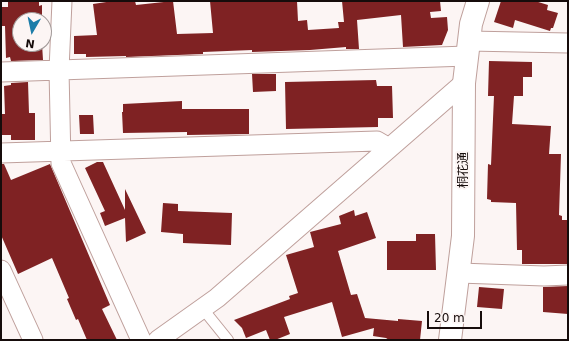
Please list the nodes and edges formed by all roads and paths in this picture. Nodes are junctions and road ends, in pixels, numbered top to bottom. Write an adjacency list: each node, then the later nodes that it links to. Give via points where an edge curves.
1 (62, 1): 5 (street)
2 (478, 1): 4 (street, 桐花通, via 471,24)
3 (568, 43): 4 (street)
4 (468, 49): 5 (street); 7 (street, 桐花通)
5 (59, 70): 6 (street); 9 (street)
6 (1, 72)
7 (464, 83): 8 (street); 12 (street, 桐花通, via 464,202)
8 (389, 148): 9 (street, via 377,141); 14 (street)
9 (61, 150): 10 (street); 16 (street, via 61,163)
10 (1, 153)
11 (1, 270): 15 (street)
12 (459, 273): 13 (street); 19 (street, 桐花通)
13 (568, 275)
14 (203, 309): 17 (street); 18 (lane)
15 (33, 340)
16 (141, 340)
17 (158, 340)
18 (228, 340)
19 (450, 340)

